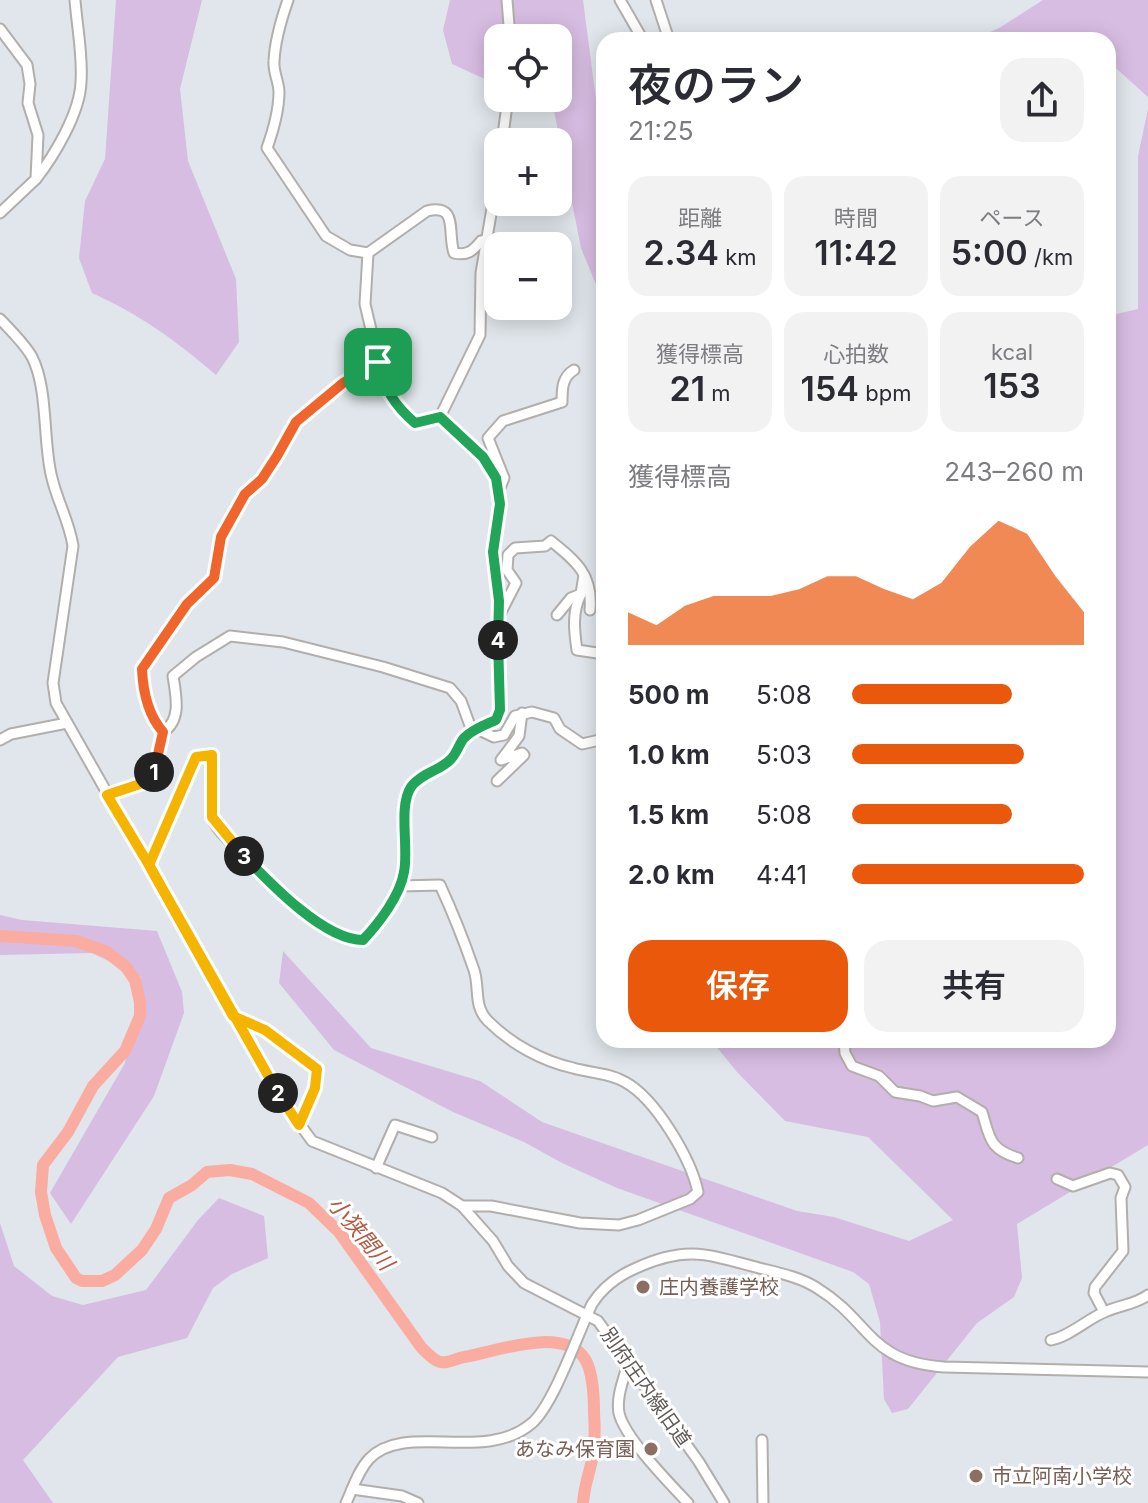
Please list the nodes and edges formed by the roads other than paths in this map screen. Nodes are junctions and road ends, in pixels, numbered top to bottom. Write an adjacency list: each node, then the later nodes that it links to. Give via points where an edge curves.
1 (75, 0): 10 (street, via 80,95 53,158)
2 (288, 0): 13 (street, via 276,43 279,90 267,148 326,236)
3 (507, 0): 6 (street)
4 (620, 0): 8 (street)
5 (656, 0): 9 (street)
6 (509, 24)
7 (0, 29): 10 (street, via 27,65 28,103 38,135)
8 (638, 32)
9 (666, 32)
10 (36, 179): 11 (street)
11 (0, 213)
12 (484, 241): 13 (street, via 473,251 454,253 448,215 436,209)
13 (368, 253): 16 (street, via 365,304)
14 (484, 259): 18 (street, via 480,335)
15 (0, 319): 27 (street, 別府庄内線旧道, via 32,358 38,375 46,454 70,526 73,546 53,683)
16 (378, 362): 18 (street, via 384,385 415,423); 29 (street, via 296,422 221,537 214,578 187,604 142,669 152,716)
17 (574, 370): 19 (street, via 562,388 562,402 503,421 488,438 504,478)
18 (440, 417): 19 (street, via 483,457)
19 (498, 493): 24 (street, via 493,552)
20 (584, 575): 21 (street); 22 (street, via 590,586); 24 (street, via 551,541 515,548 508,555 507,570 516,583)
21 (581, 594): 23 (street); 25 (street, via 574,619 577,650)
22 (590, 610)
23 (557, 615)
24 (497, 620): 28 (street, via 500,710 496,720)
25 (596, 653)
26 (522, 713): 28 (street, via 504,735); 31 (street, via 554,718 582,744); 32 (street, via 519,736 501,760 524,755)
27 (67, 723): 30 (street); 33 (street, 別府庄内線旧道)
28 (475, 730): 29 (street, via 450,688 316,650 238,635 173,676 176,715); 35 (street, via 451,759 412,787 406,799)
29 (163, 732): 33 (street, via 149,781)
30 (0, 740)
31 (596, 741)
32 (497, 781)
33 (107, 795): 34 (street, 別府庄内線旧道)
34 (149, 865): 35 (street, via 196,757 212,755 212,817 218,826 277,892 332,931 363,940); 36 (street, 別府庄内線旧道)
35 (400, 886): 43 (street, via 440,885 476,974 478,1004 490,1023 547,1060 608,1076 638,1092 672,1136 698,1192 619,1225)
36 (233, 1016): 38 (street, 別府庄内線旧道); 38 (street, via 265,1030 317,1069)
37 (845, 1048): 40 (street, via 852,1066 879,1076 895,1092 933,1101 957,1097 982,1112 992,1145)
38 (299, 1125): 41 (street, 別府庄内線旧道, via 312,1141)
39 (432, 1137): 41 (street, via 395,1125)
40 (1018, 1158)
41 (376, 1168): 43 (street, 別府庄内線旧道)
42 (1057, 1179): 45 (street, via 1073,1186 1110,1173 1123,1181 1123,1251 1094,1293)
43 (462, 1206): 46 (street, 別府庄内線旧道, via 524,1283)
44 (1148, 1295): 45 (street)
45 (1104, 1312): 47 (street)
46 (588, 1313): 48 (street, 別府庄内線旧道, via 602,1324); 49 (street, via 601,1291 620,1276 665,1256 699,1253 804,1280 885,1349 916,1364); 52 (street, via 547,1404 533,1423 497,1440 390,1445 365,1463)
47 (1051, 1340)
48 (628, 1363): 54 (street, via 619,1414); 55 (street, 別府庄内線旧道)
49 (1148, 1372)
50 (762, 1440): 56 (street)
51 (352, 1489): 53 (street)
52 (346, 1503)
53 (418, 1503)
54 (688, 1503)
55 (724, 1503)
56 (763, 1503)

